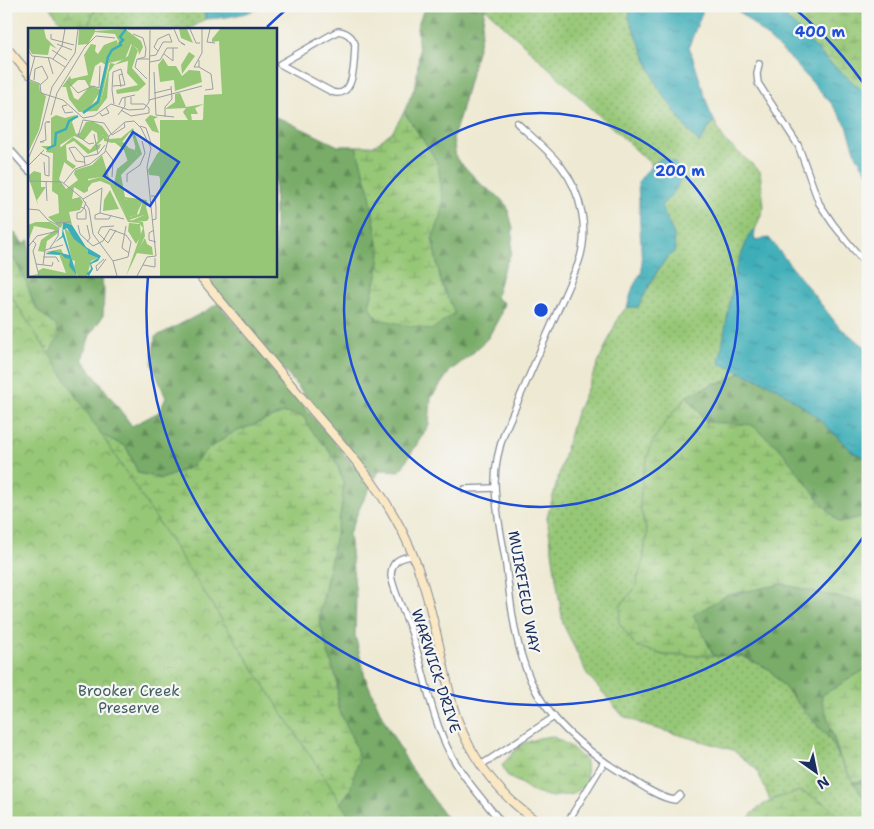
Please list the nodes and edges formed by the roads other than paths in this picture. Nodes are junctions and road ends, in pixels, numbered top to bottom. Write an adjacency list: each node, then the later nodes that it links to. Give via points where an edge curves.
1 (6, 47): 4 (street)
2 (759, 64): 8 (street, via 758,83 798,145 819,203)
3 (278, 65): 3 (street, via 338,31 354,39 351,80 342,93 332,92)
4 (28, 73)
5 (517, 123): 10 (street, MUIRFIELD WAY, via 566,173 580,205 583,241 575,271 500,442)
6 (6, 145): 7 (street)
7 (28, 171)
8 (868, 267)
9 (200, 276): 12 (street, via 372,480)
10 (495, 488): 11 (street); 13 (street, MUIRFIELD WAY, via 521,657 536,692)
11 (466, 489)
12 (414, 556): 15 (street, via 430,606 457,719); 17 (street, WARWICK DRIVE, via 396,561 391,576 408,620 432,706 459,769)
13 (554, 717): 14 (street, MUIRFIELD WAY); 15 (street)
14 (604, 762): 16 (street, MUIRFIELD WAY, via 665,797 675,800); 19 (street)
15 (481, 765): 18 (street, via 498,786)
16 (680, 795)
17 (502, 823)
18 (539, 823)
19 (567, 823)

